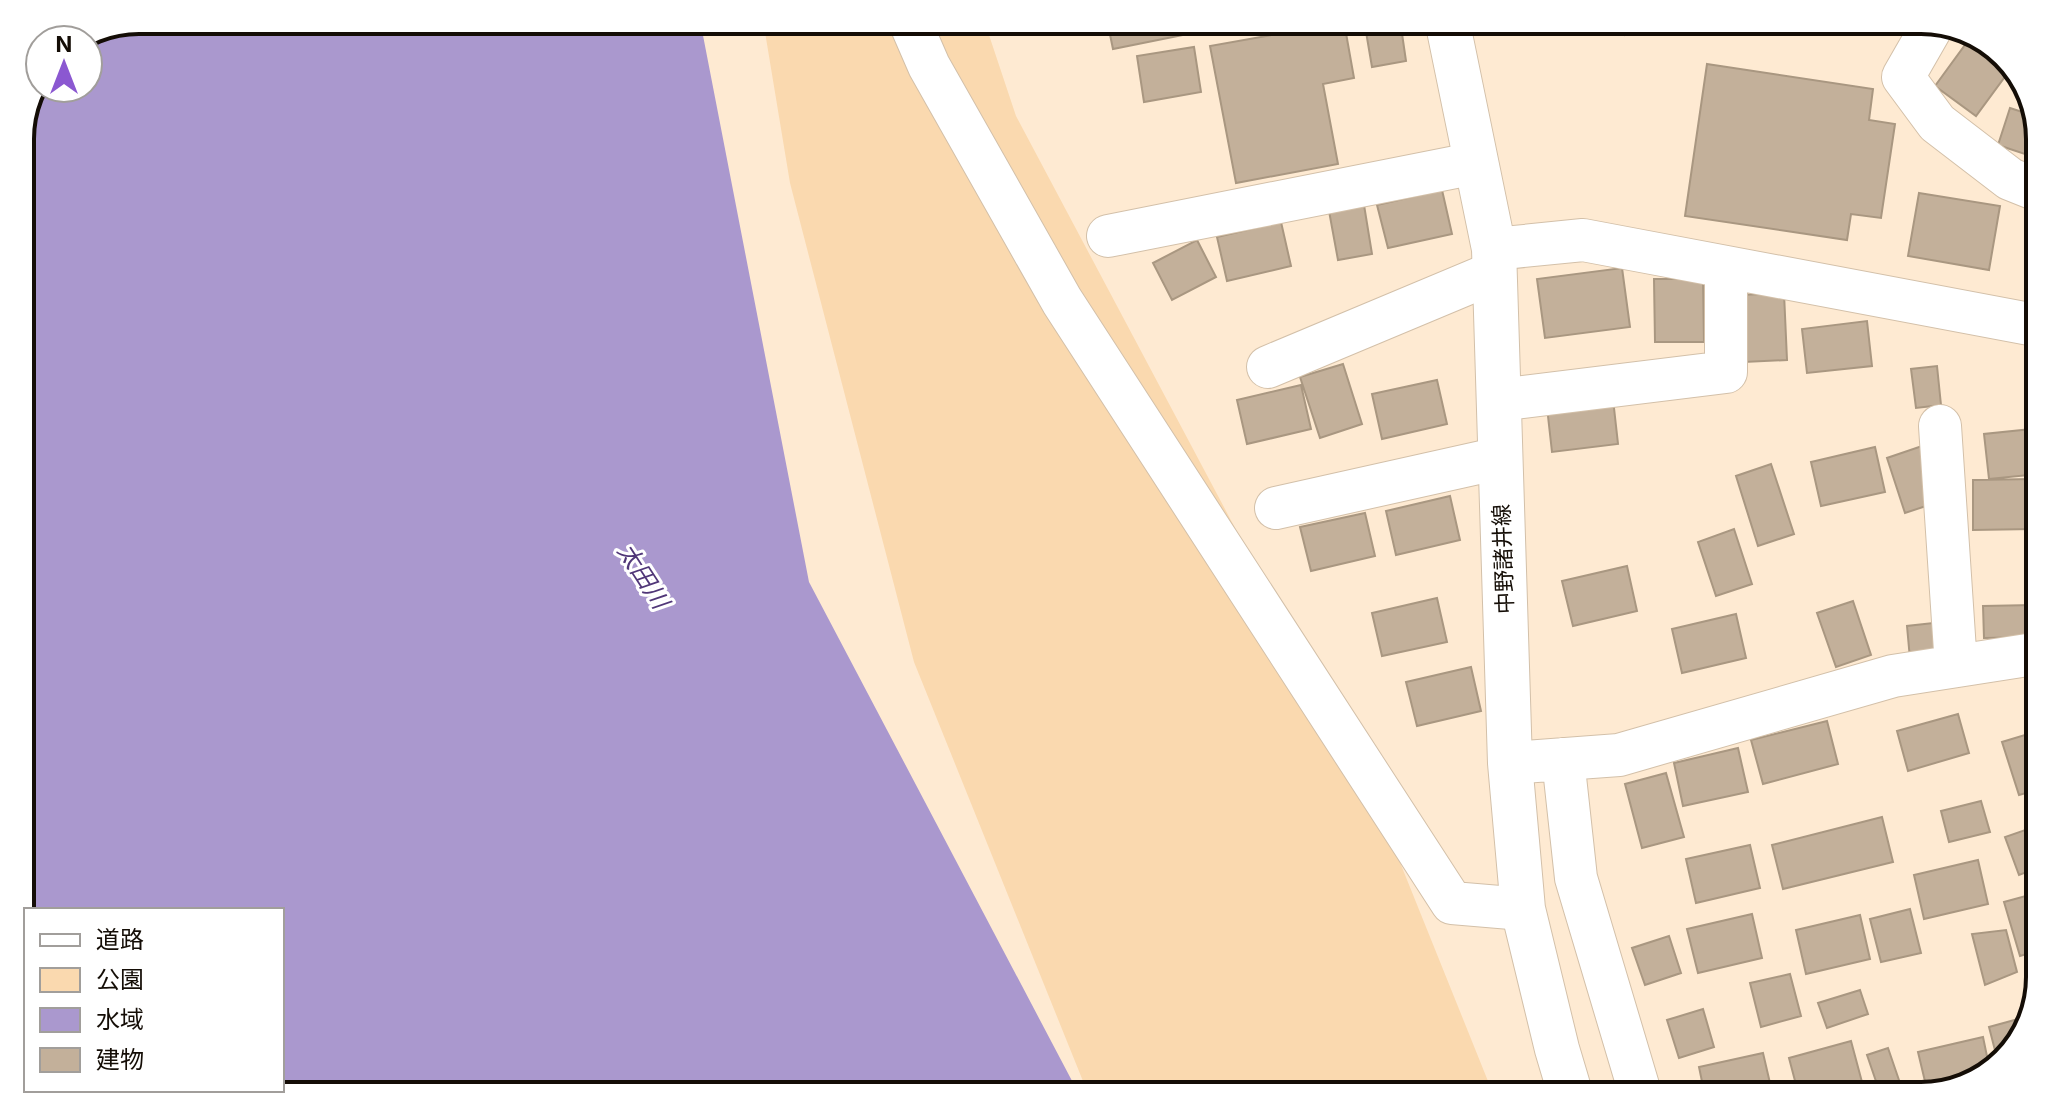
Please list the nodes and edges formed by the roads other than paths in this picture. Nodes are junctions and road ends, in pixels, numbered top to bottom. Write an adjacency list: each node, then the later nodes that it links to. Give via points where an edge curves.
1 (915, 34): 19 (street, via 1062,301 1452,903)
2 (1450, 34): 4 (main road, 中野諸井線)
3 (1927, 34): 5 (street, via 1903,77 1937,123)
4 (1476, 163): 6 (street); 7 (main road, 中野諸井線)
5 (2026, 185)
6 (1108, 236)
7 (1494, 261): 8 (street, via 1583,240); 10 (street); 11 (main road, 中野諸井線)
8 (1726, 267): 9 (street); 11 (street, via 1726,372)
9 (2026, 323)
10 (1268, 367)
11 (1498, 400): 13 (main road, 中野諸井線)
12 (1940, 426): 16 (street)
13 (1500, 458): 14 (street); 18 (main road, 中野諸井線)
14 (1276, 508)
15 (2026, 655): 16 (street)
16 (1956, 666): 17 (street, via 1893,676 1619,755)
17 (1563, 759): 18 (street); 21 (street, via 1576,878)
18 (1510, 763): 19 (main road, 中野諸井線)
19 (1523, 909): 20 (main road, 中野諸井線)
20 (1567, 1082)
21 (1637, 1082)

